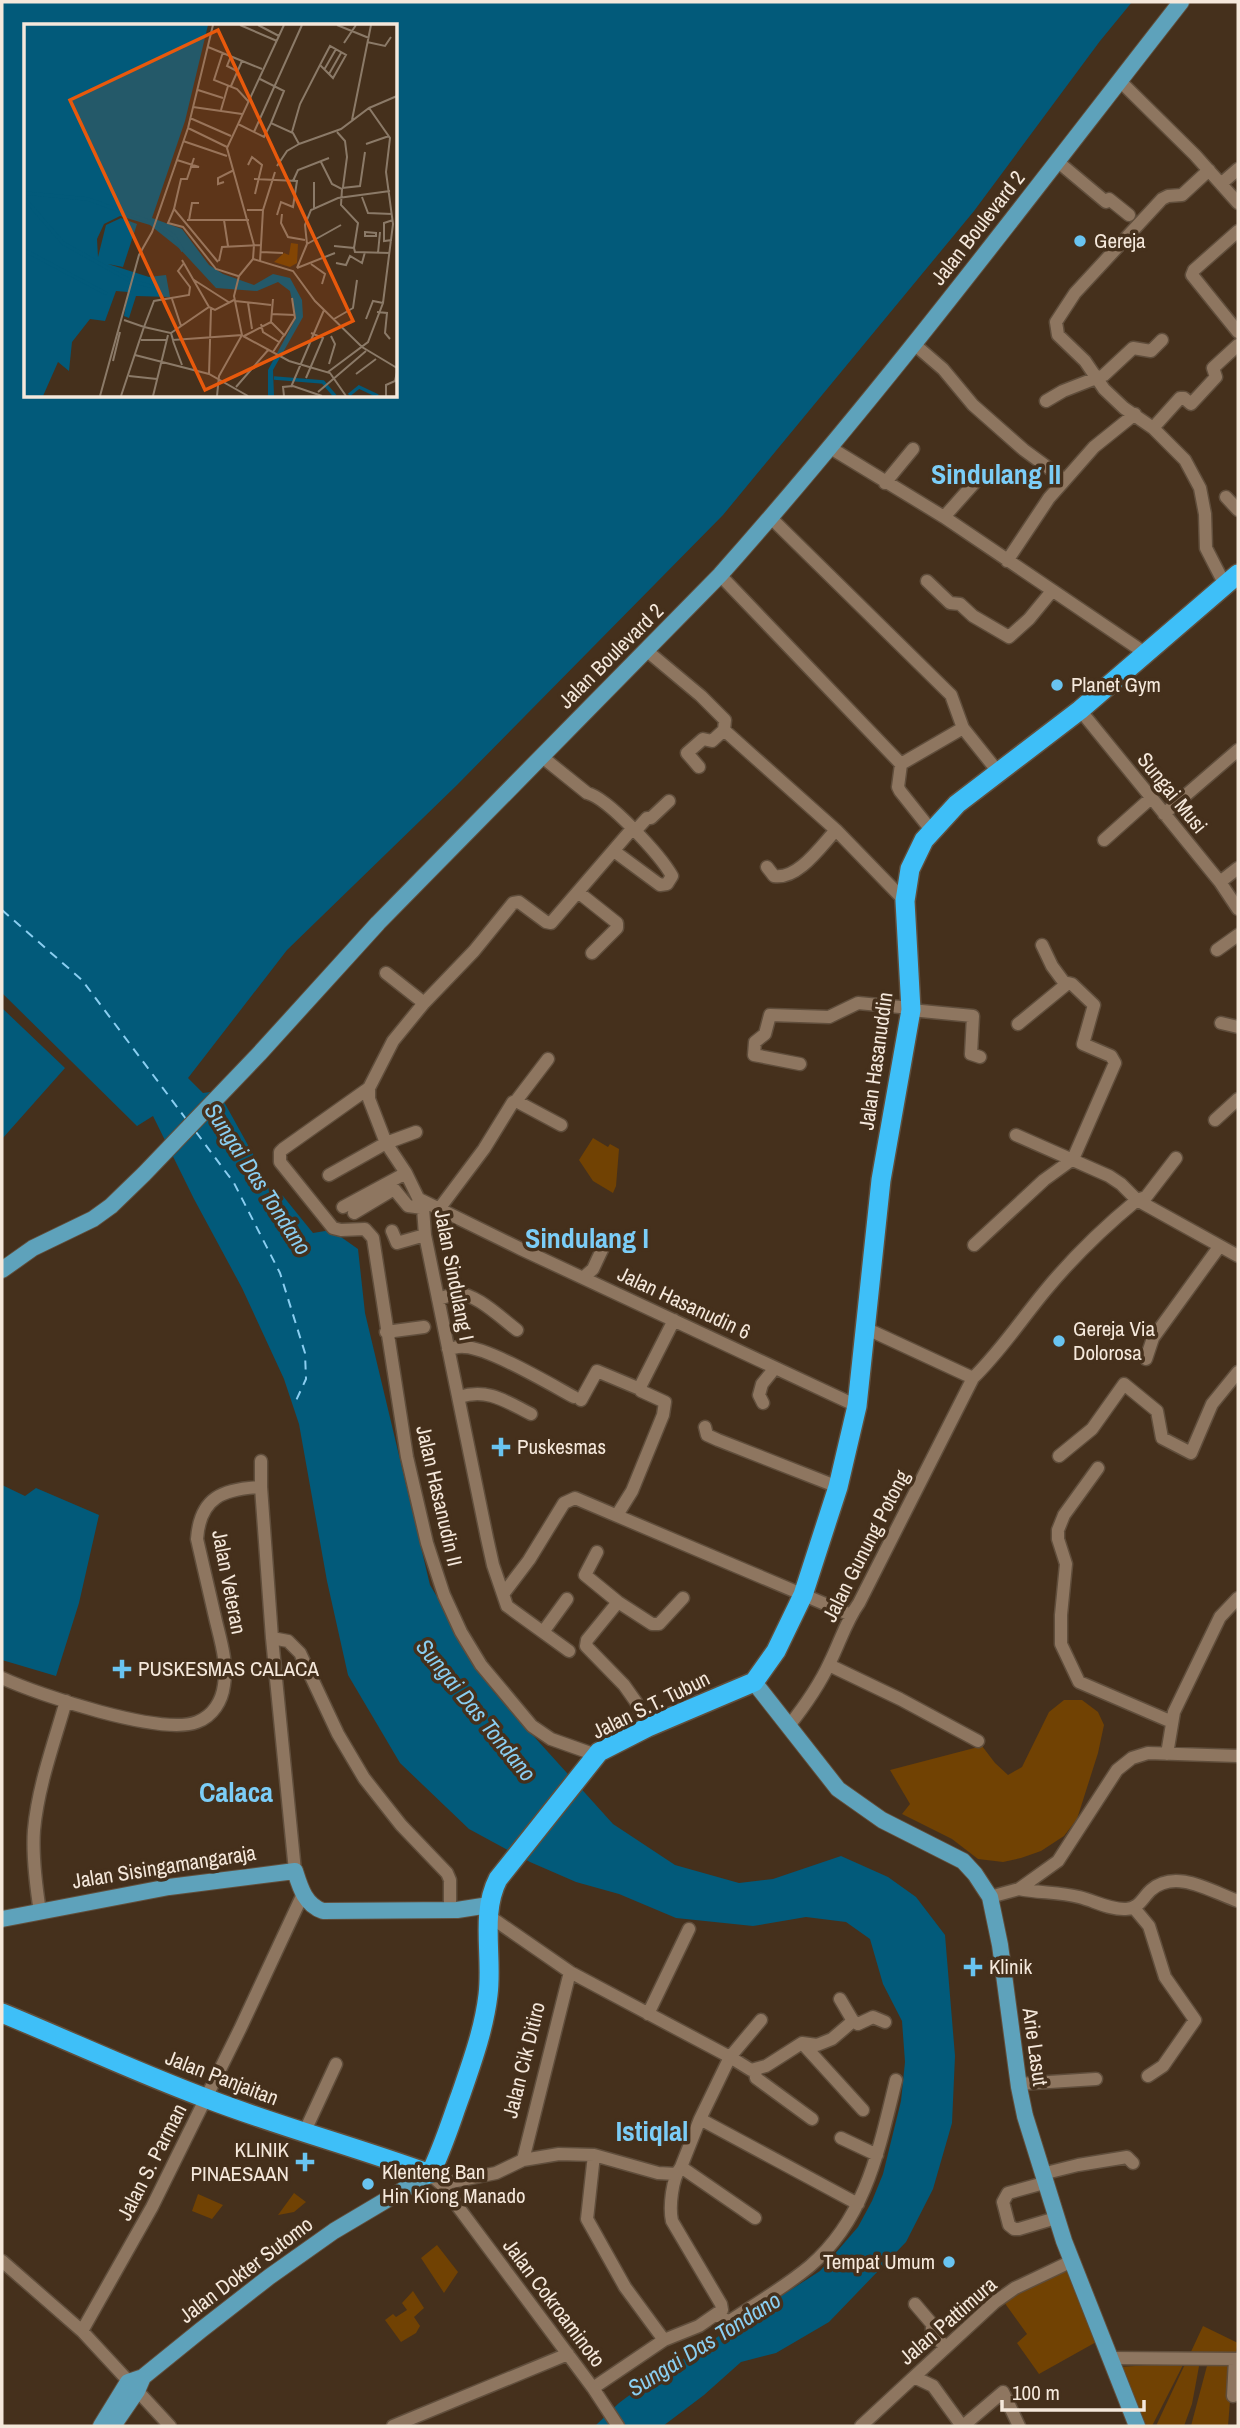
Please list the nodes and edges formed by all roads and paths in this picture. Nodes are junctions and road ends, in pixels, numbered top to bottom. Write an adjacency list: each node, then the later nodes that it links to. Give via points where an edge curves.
1 (1181, 2): 2 (main road, Jalan Boulevard 2)
2 (1119, 80): 3 (main road, Jalan Boulevard 2); 5 (street)
3 (1057, 160): 8 (street, via 1106,202 1109,199); 12 (main road, Jalan Boulevard 2)
4 (1238, 169): 6 (street)
5 (1209, 170): 6 (street); 14 (street, via 1182,195 1162,199 1059,316 1058,335 1086,361)
6 (1222, 183): 7 (street)
7 (1238, 203)
8 (1129, 215)
9 (1238, 232): 10 (street, via 1192,275)
10 (1238, 331)
11 (1162, 340): 14 (street, via 1151,351 1133,348)
12 (914, 344): 18 (main road, Jalan Boulevard 2); 21 (street, via 973,405)
13 (1238, 345): 17 (street, via 1213,368 1216,377 1191,404 1180,398)
14 (1096, 378): 15 (street); 16 (street)
15 (1046, 401)
16 (1135, 414): 17 (street); 21 (street, via 1094,447)
17 (1153, 428): 29 (street, via 1185,460 1198,482 1206,548)
18 (829, 447): 22 (street); 26 (main road, Jalan Boulevard 2)
19 (913, 449): 22 (street)
20 (977, 480): 25 (street)
21 (1065, 480): 27 (street)
22 (885, 483): 25 (street)
23 (1226, 497): 24 (street)
24 (1238, 510)
25 (944, 517): 27 (street)
26 (771, 518): 28 (main road, Jalan Boulevard 2); 35 (street, via 951,695)
27 (1007, 561): 31 (street)
28 (720, 575): 32 (main road, Jalan Boulevard 2); 39 (street)
29 (1232, 580): 33 (highway, Jalan Hasanuddin)
30 (927, 581): 31 (street, via 950,603 960,604 1009,637)
31 (1052, 591): 33 (street)
32 (646, 650): 36 (street, via 725,719); 38 (main road, Jalan Boulevard 2)
33 (1145, 653): 34 (highway, Jalan Hasanuddin)
34 (1080, 709): 41 (highway, Jalan Hasanuddin); 42 (street, Sungai Musi)
35 (963, 728): 39 (street); 41 (street)
36 (724, 730): 40 (street, via 688,752); 46 (street)
37 (1238, 750): 44 (street)
38 (541, 756): 45 (street); 91 (main road, Jalan Boulevard 2, via 111,1206)
39 (901, 764): 47 (street, via 898,787)
40 (699, 767)
41 (999, 773): 47 (highway, Jalan Hasanuddin)
42 (1152, 798): 44 (street, Sungai Musi); 48 (street)
43 (669, 801): 45 (street, via 637,829)
44 (1164, 814): 52 (street, Sungai Musi)
45 (631, 827): 49 (street); 49 (street, via 670,872 667,884 657,884)
46 (836, 830): 50 (street, via 788,876 774,876); 54 (street)
47 (931, 830): 54 (highway, Jalan Hasanuddin, via 909,869)
48 (1104, 839)
49 (614, 852): 53 (street)
50 (767, 867)
51 (1238, 868): 52 (street)
52 (1220, 882): 55 (street, Sungai Musi)
53 (578, 892): 59 (street, via 617,923); 62 (street, via 551,923 514,902)
54 (905, 901): 63 (highway, Jalan Hasanuddin)
55 (1238, 909)
56 (1238, 935): 58 (street)
57 (1042, 946): 61 (street)
58 (1217, 950)
59 (593, 953)
60 (386, 973): 62 (street)
61 (1066, 985): 65 (street); 79 (street, via 1072,984 1094,1003 1083,1044 1111,1056 1115,1063)
62 (424, 1003): 70 (street, via 393,1041)
63 (911, 1009): 67 (street, via 973,1016 971,1054); 69 (street, via 858,1003 829,1017 770,1015 765,1034 755,1042 754,1055); 96 (highway, Jalan Hasanuddin, via 881,1180)
64 (1221, 1023): 66 (street)
65 (1018, 1024)
66 (1238, 1027)
67 (981, 1057)
68 (548, 1059): 72 (street)
69 (800, 1064)
70 (369, 1088): 77 (street, Jalan Sindulang I); 98 (street, Jalan Hasanudin II, via 313,1125 280,1153 280,1162 339,1230 361,1228 370,1234)
71 (1238, 1099): 73 (street)
72 (516, 1101): 74 (street); 84 (street)
73 (1215, 1120)
74 (561, 1125)
75 (416, 1132): 77 (street)
76 (1016, 1135): 79 (street)
77 (386, 1143): 80 (street, Jalan Sindulang I); 81 (street)
78 (1176, 1158): 82 (street, Jalan Gunung Potong, via 1146,1197)
79 (1073, 1159): 82 (street, via 1121,1184); 88 (street)
80 (406, 1173): 83 (street, Jalan Sindulang I); 83 (street, Jalan Hasanudin 6, via 348,1210 394,1189 408,1206)
81 (329, 1174)
82 (1138, 1200): 89 (street); 103 (street, Jalan Gunung Potong, via 1082,1248)
83 (421, 1204): 84 (street, Jalan Hasanudin 6); 86 (street, Jalan Sindulang I)
84 (439, 1209): 92 (street, Jalan Hasanudin 6)
85 (392, 1231): 86 (street, via 397,1243)
86 (425, 1235): 93 (street, Jalan Sindulang I)
87 (607, 1239): 92 (street, via 593,1269)
88 (974, 1245)
89 (1219, 1247): 90 (street); 100 (street, via 1153,1338)
90 (1238, 1256)
91 (2, 1270)
92 (584, 1277): 94 (street, Jalan Hasanudin 6)
93 (438, 1299): 97 (street, via 470,1296); 99 (street, Jalan Sindulang I)
94 (674, 1320): 101 (street, Jalan Hasanudin 6); 104 (street)
95 (424, 1327): 98 (street)
96 (865, 1328): 103 (street); 107 (highway, Jalan Hasanuddin)
97 (517, 1330)
98 (386, 1332): 137 (street, Jalan Hasanudin II, via 427,1543 461,1632 481,1665 532,1726)
99 (448, 1349): 104 (street, via 476,1349 578,1398 597,1371); 105 (street, Jalan Sindulang I)
100 (1146, 1359)
101 (775, 1368): 106 (street, via 762,1384 759,1395); 107 (street, Jalan Hasanudin 6)
102 (1238, 1372): 110 (street, via 1212,1404 1191,1453 1162,1438 1157,1411 1124,1384 1092,1429)
103 (973, 1378): 123 (street, Jalan Gunung Potong)
104 (640, 1389): 115 (street, via 666,1403 632,1491)
105 (459, 1397): 108 (street, via 491,1395); 117 (street, Jalan Sindulang I)
106 (763, 1403)
107 (856, 1406): 114 (highway, Jalan Hasanuddin)
108 (531, 1414)
109 (705, 1427): 114 (street, via 705,1433 718,1440)
110 (1059, 1456)
111 (261, 1466): 113 (street)
112 (1098, 1468): 131 (street, via 1058,1530 1066,1564 1062,1644 1079,1682)
113 (261, 1487): 125 (street); 130 (street, Jalan Veteran, via 224,1492 205,1509 198,1524 197,1539 225,1660 224,1686 208,1716 195,1723 169,1724)
114 (838, 1487): 118 (highway, Jalan Hasanuddin)
115 (617, 1515): 117 (street, via 575,1498 566,1501); 118 (street)
116 (597, 1552): 122 (street, via 585,1575)
117 (503, 1593): 124 (street, via 508,1606)
118 (803, 1595): 123 (street); 129 (highway, Jalan Hasanuddin, via 776,1651)
119 (683, 1598): 122 (street, via 656,1625)
120 (1238, 1598): 131 (street, via 1220,1617)
121 (567, 1599): 124 (street)
122 (618, 1602): 132 (street, via 586,1646 624,1685)
123 (851, 1615): 127 (street, Jalan Gunung Potong)
124 (543, 1632): 126 (street)
125 (272, 1638): 138 (street); 144 (street, via 288,1641 300,1653 364,1778 447,1873)
126 (569, 1651)
127 (829, 1665): 133 (street, Jalan Gunung Potong); 134 (street)
128 (2, 1678): 130 (street, Jalan Veteran)
129 (754, 1682): 132 (highway, Jalan S.T. Tubun); 133 (main road, Arie Lasut)
130 (66, 1701): 146 (street, via 34,1832)
131 (1172, 1722): 135 (street)
132 (648, 1727): 137 (highway, Jalan S.T. Tubun)
133 (788, 1727): 140 (main road, Arie Lasut, via 838,1789 882,1820 963,1861)
134 (978, 1741)
135 (1167, 1754): 136 (street); 139 (street, via 1140,1754 1125,1762 1058,1861)
136 (1238, 1756)
137 (591, 1762): 141 (highway, Jalan S.T. Tubun)
138 (295, 1871): 142 (main road); 146 (main road, Jalan Sisingamangaraja, via 183,1885)
139 (1019, 1889): 140 (street); 145 (street, via 1077,1896 1117,1909)
140 (990, 1897): 163 (main road, Arie Lasut)
141 (492, 1898): 144 (main road); 149 (street); 176 (highway, via 484,2024)
142 (307, 1900): 144 (main road); 164 (street, Jalan S. Parman)
143 (1238, 1900): 145 (street, via 1198,1885 1167,1881)
144 (452, 1907)
145 (1134, 1908): 160 (street, via 1149,1926 1165,1977 1195,2020 1163,2066)
146 (40, 1912): 147 (main road, Jalan Sisingamangaraja)
147 (2, 1919)
148 (689, 1928): 152 (street)
149 (570, 1972): 152 (street); 172 (street, Jalan Cik Ditiro)
150 (840, 1998): 154 (street)
151 (2, 2013): 164 (highway, Jalan Panjaitan)
152 (648, 2014): 157 (street)
153 (761, 2020): 157 (street)
154 (853, 2021): 155 (street, via 858,2024 873,2017); 156 (street, via 832,2039 817,2045)
155 (885, 2022)
156 (802, 2043): 159 (street); 165 (street)
157 (730, 2057): 159 (street); 166 (street)
158 (336, 2064): 168 (street)
159 (755, 2071): 167 (street, via 756,2078)
160 (1148, 2076)
161 (1096, 2079): 163 (street)
162 (895, 2080): 171 (street)
163 (1018, 2084): 175 (main road, Arie Lasut)
164 (206, 2098): 168 (highway, Jalan Panjaitan); 184 (street, Jalan S. Parman, via 152,2207)
165 (863, 2110)
166 (700, 2119): 174 (street); 177 (street)
167 (812, 2119)
168 (304, 2133): 176 (highway, Jalan Panjaitan, via 364,2150)
169 (841, 2138): 171 (street)
170 (594, 2155): 172 (street, via 558,2154); 174 (street, via 658,2173); 185 (street, via 587,2219 625,2287)
171 (877, 2155): 177 (street)
172 (523, 2160): 176 (street, via 496,2173)
173 (1133, 2163): 175 (street, via 1128,2157 1078,2165)
174 (679, 2170): 178 (street); 183 (street, via 671,2218 721,2304)
175 (1043, 2178): 179 (main road, Arie Lasut); 179 (street, via 1008,2193 1003,2202 1009,2225 1019,2229)
176 (435, 2179): 187 (street, Jalan Cokroaminoto); 191 (main road, Jalan Dokter Sutomo, via 334,2231)
177 (858, 2204): 183 (street, via 825,2252 785,2286 730,2321)
178 (755, 2218)
179 (1056, 2218): 180 (main road, Arie Lasut)
180 (1072, 2261): 186 (street, Jalan Pattimura, via 1015,2288); 188 (main road, Arie Lasut)
181 (2, 2262): 184 (street)
182 (915, 2304): 186 (street, via 932,2324 932,2334)
183 (718, 2314): 185 (street)
184 (82, 2331): 191 (street)
185 (663, 2340): 192 (street)
186 (946, 2347): 190 (street, Jalan Pattimura)
187 (568, 2354): 192 (street, Jalan Cokroaminoto); 197 (street)
188 (1111, 2358): 189 (street); 202 (main road, Arie Lasut)
189 (1236, 2359): 193 (street)
190 (914, 2377): 199 (street, Jalan Pattimura); 200 (street, via 933,2386)
191 (136, 2383): 194 (main road); 195 (main road, Jalan Dokter Sutomo); 196 (street)
192 (593, 2388): 198 (street, Jalan Cokroaminoto)
193 (1233, 2396)
194 (100, 2426)
195 (113, 2426)
196 (170, 2426)
197 (393, 2426)
198 (618, 2426)
199 (861, 2426)
200 (963, 2426): 201 (street, via 1003,2392)
201 (1019, 2426)
202 (1137, 2426)

